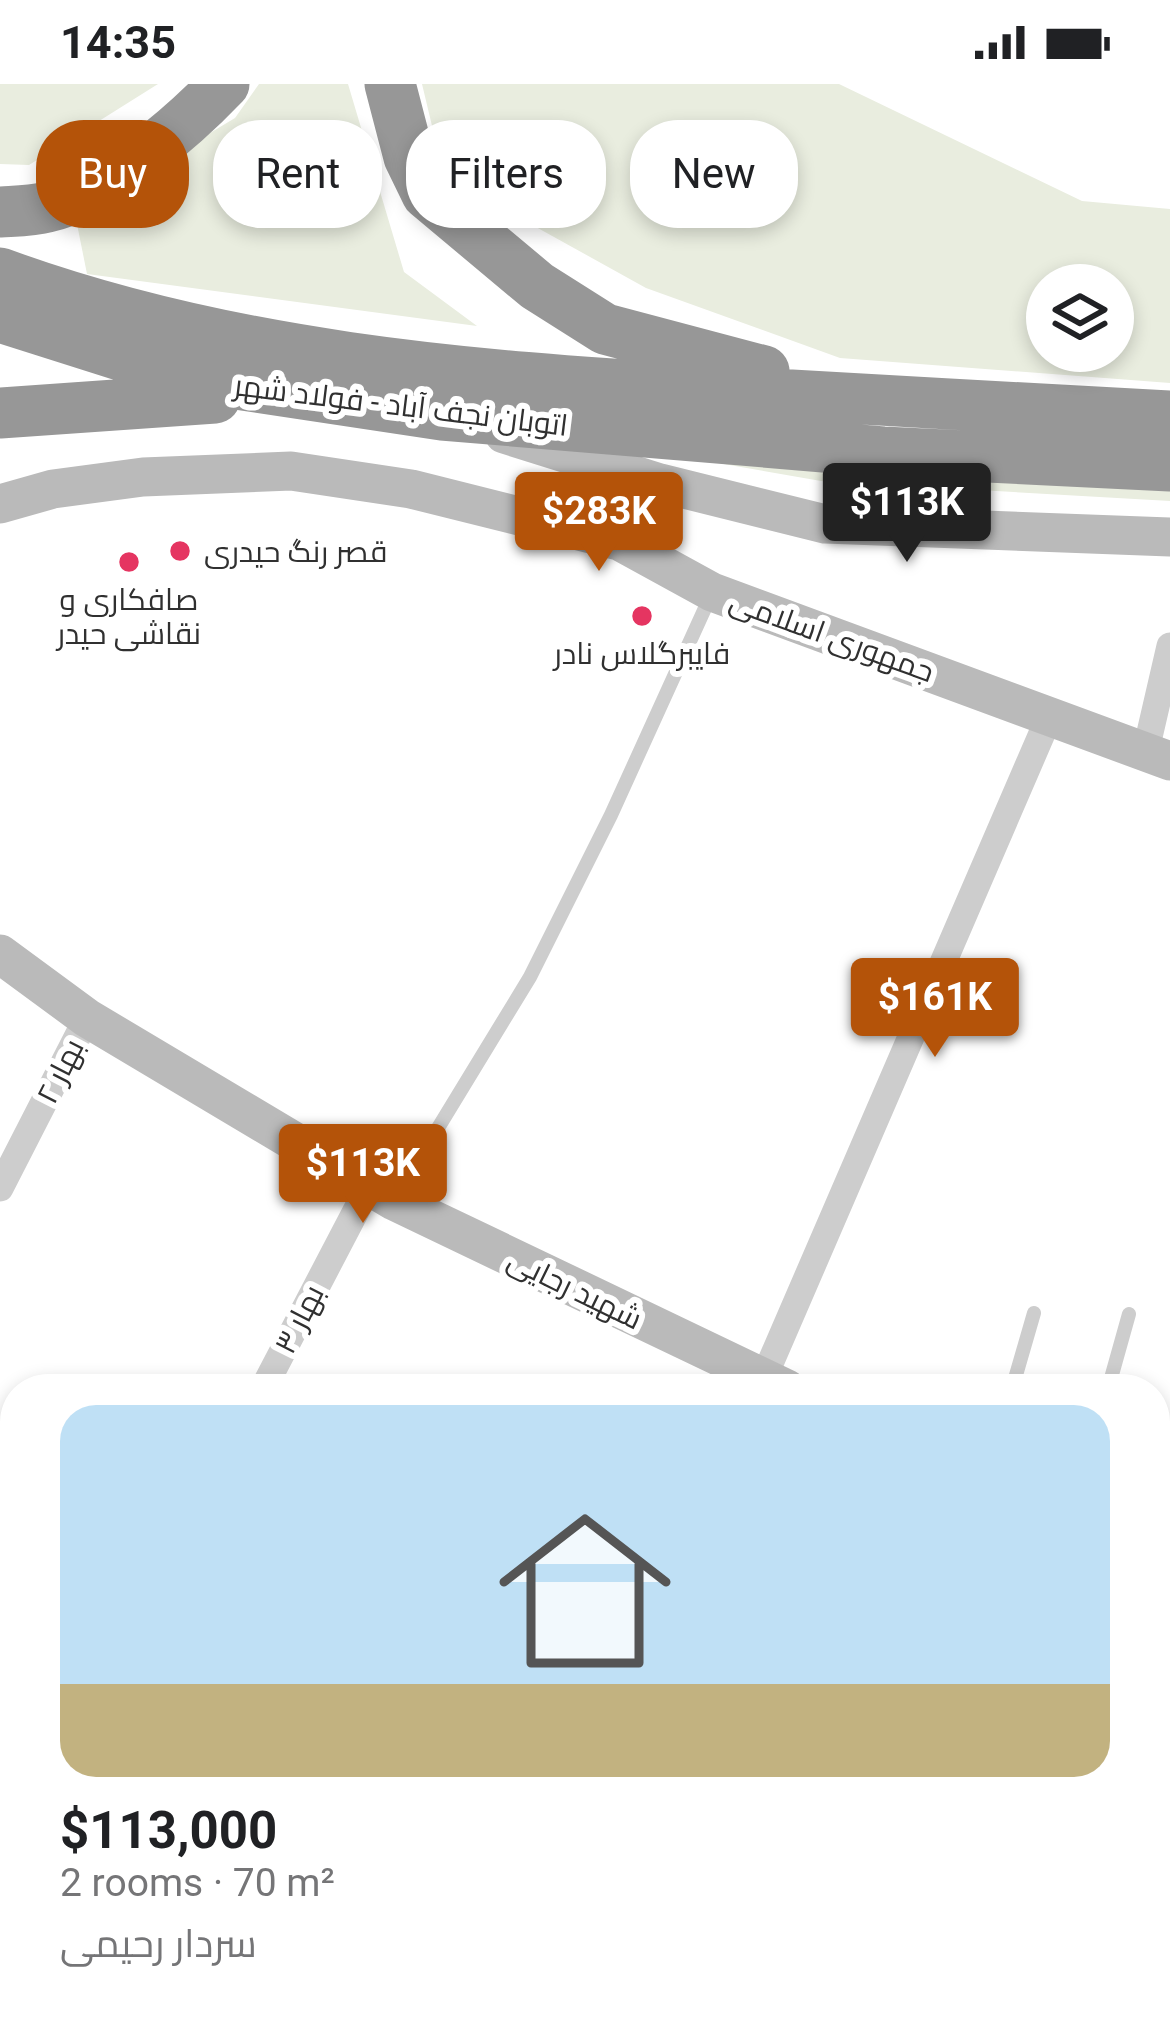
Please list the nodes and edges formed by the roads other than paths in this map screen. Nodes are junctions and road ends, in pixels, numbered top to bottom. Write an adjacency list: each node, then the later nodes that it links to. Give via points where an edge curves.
1 (224, 84): 3 (highway, via 121,172 50,207)
2 (390, 84): 7 (highway, via 427,194 537,286 605,329)
3 (0, 212)
4 (0, 273): 7 (highway, اتوبان نجف آباد - فولاد شهر, via 270,347 498,378)
5 (0, 317): 6 (highway, اتوبان نجف آباد - فولاد شهر, via 189,377)
6 (285, 394): 8 (highway); 9 (highway, اتوبان نجف آباد - فولاد شهر)
7 (875, 400): 10 (highway, اتوبان نجف آباد - فولاد شهر)
8 (0, 412)
9 (442, 415): 11 (highway, اتوبان نجف آباد - فولاد شهر, via 883,452); 12 (street)
10 (1170, 416)
11 (1170, 466)
12 (660, 483): 14 (street, via 825,524); 15 (street)
13 (0, 500): 15 (street, جمهوری اسلامی, via 143,477 291,471 412,489)
14 (1170, 537)
15 (619, 541): 16 (street, جمهوری اسلامی)
16 (712, 592): 18 (street, جمهوری اسلامی); 23 (lane, via 530,977)
17 (1170, 646): 19 (street)
18 (1050, 716): 19 (street, جمهوری اسلامی); 28 (street)
19 (1158, 756)
20 (0, 954): 21 (street, شهید رجایی)
21 (87, 1018): 22 (street, بهار ۲); 23 (street, شهید رجایی)
22 (0, 1188)
23 (381, 1194): 26 (street, بهار ۳); 27 (street, شهید رجایی)
24 (1034, 1313): 29 (lane)
25 (1129, 1315): 30 (lane)
26 (272, 1374)
27 (745, 1374)
28 (774, 1374)
29 (1016, 1374)
30 (1112, 1374)

